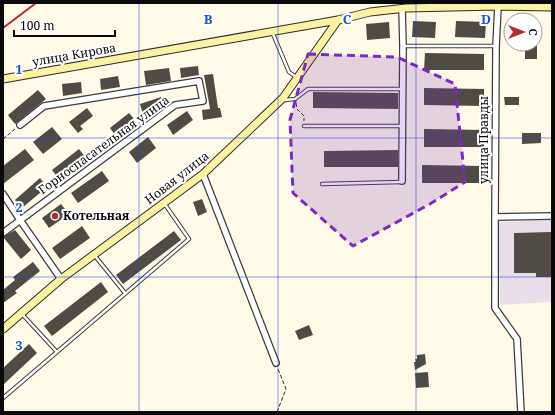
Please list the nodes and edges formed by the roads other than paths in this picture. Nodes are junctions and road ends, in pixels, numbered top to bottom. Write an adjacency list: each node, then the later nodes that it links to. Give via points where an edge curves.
1 (498, 6): 2 (main road, улица Кирова); 3 (main road, улица Кирова); 7 (street, улица Правды)
2 (552, 7)
3 (402, 8): 4 (main road, улица Кирова); 6 (street)
4 (338, 20): 5 (main road, улица Кирова); 8 (main road, Новая улица)
5 (272, 31): 8 (lane, via 289,72); 9 (main road, улица Кирова)
6 (403, 46): 7 (lane); 10 (street)
7 (496, 46): 21 (street, улица Правды)
8 (297, 78): 11 (main road, Новая улица)
9 (3, 79)
10 (403, 89): 11 (lane, via 308,89 295,99); 14 (street)
11 (283, 98): 15 (main road, Новая улица)
12 (20, 125): 22 (street, Горноспасательная улица, via 44,106 199,81 203,101 175,105)
13 (304, 126): 14 (lane)
14 (402, 126): 16 (street)
15 (203, 174): 19 (main road, Новая улица); 30 (street)
16 (402, 182): 17 (lane)
17 (322, 184)
18 (3, 194): 22 (street)
19 (164, 203): 24 (main road, Новая улица); 26 (lane, via 190,239)
20 (552, 216): 21 (street)
21 (495, 217): 32 (street, улица Правды, via 495,308 517,339)
22 (20, 220): 23 (street, Горноспасательная улица); 25 (street)
23 (3, 233)
24 (94, 254): 25 (main road, Новая улица); 26 (lane)
25 (61, 278): 27 (main road, Новая улица)
26 (125, 293): 29 (lane)
27 (21, 313): 28 (main road, Новая улица); 29 (lane)
28 (3, 329)
29 (56, 352): 31 (lane)
30 (276, 363)
31 (3, 398)
32 (521, 412)

